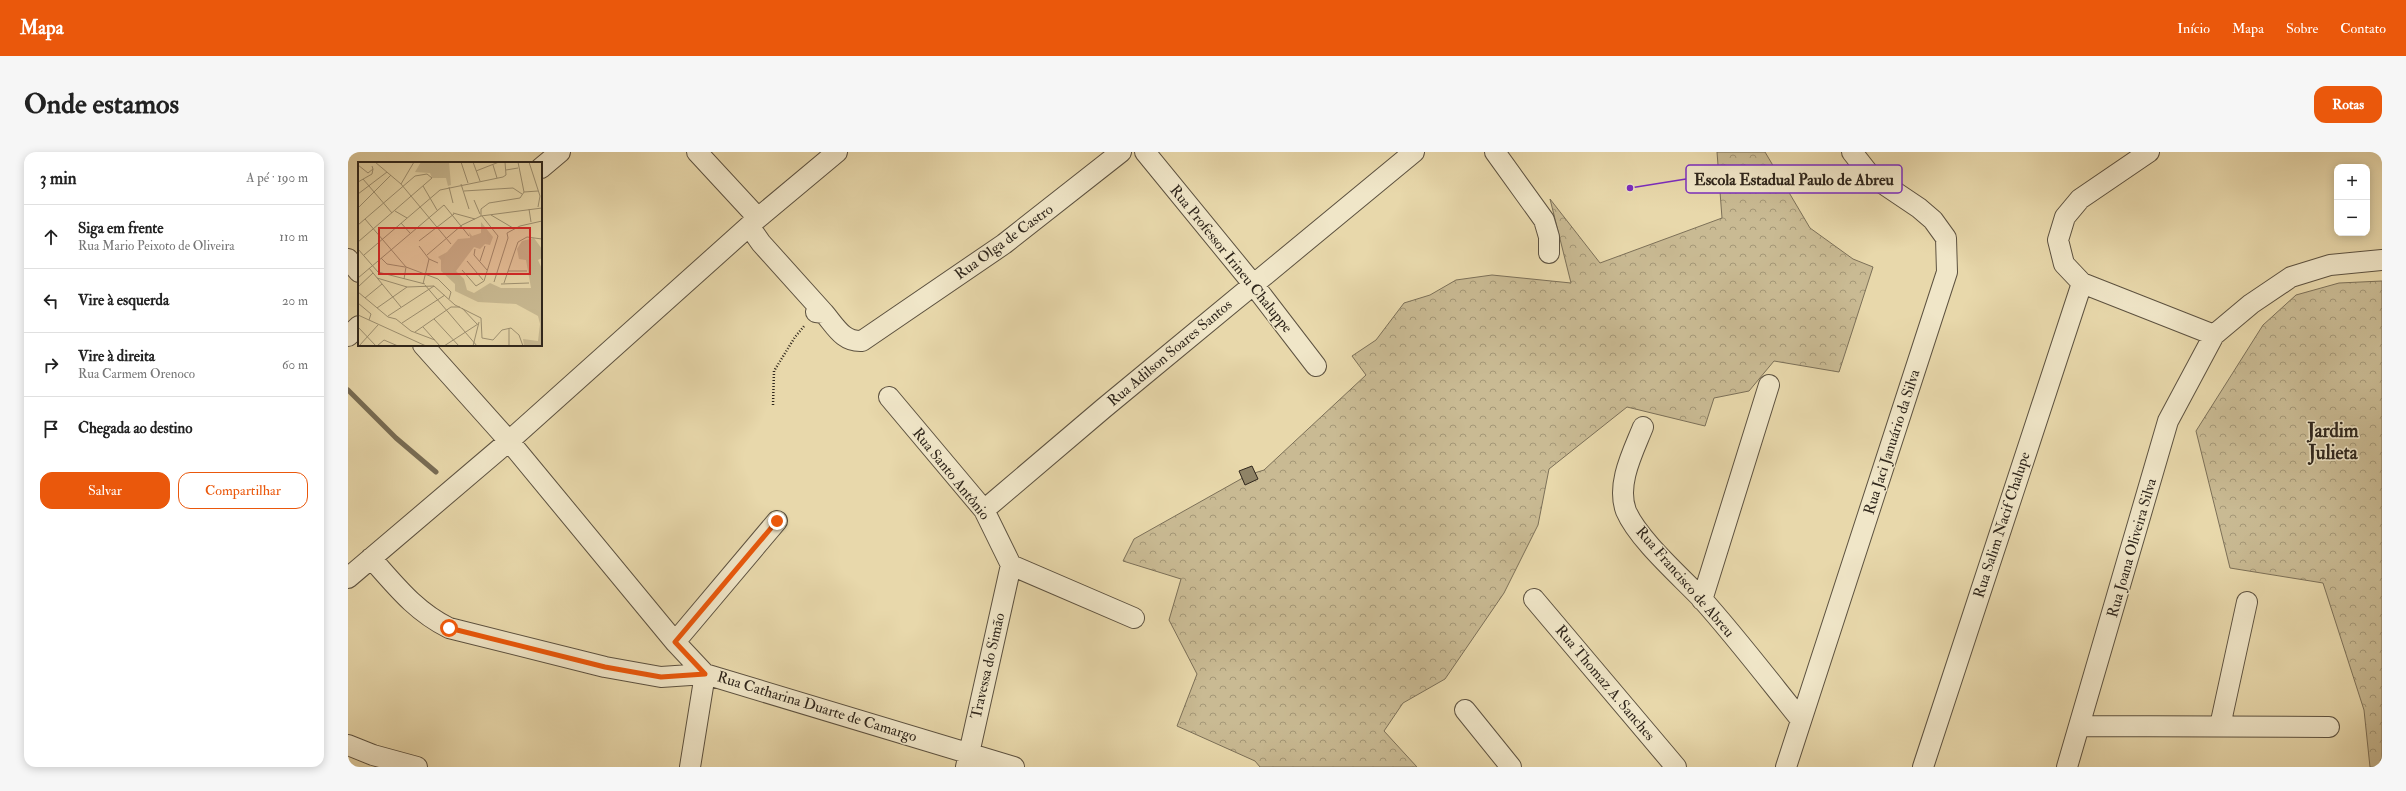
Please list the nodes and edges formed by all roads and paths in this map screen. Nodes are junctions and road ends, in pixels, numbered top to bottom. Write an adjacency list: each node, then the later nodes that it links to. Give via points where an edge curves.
1 (560, 152): 10 (street)
2 (697, 152): 11 (street)
3 (837, 152): 11 (street)
4 (1122, 152): 18 (street, Rua Olga de Castro, via 1004,244 862,341 852,342)
5 (1145, 152): 17 (street, Rua Professor Irineu Chaluppe)
6 (1414, 152): 17 (street, Rua Adilson Soares Santos)
7 (1495, 152): 12 (street, via 1544,220 1549,237)
8 (1852, 152): 41 (street, Rua Jaci Januário da Silva, via 1870,176 1933,220 1946,238 1947,272)
9 (2149, 152): 16 (street, via 2080,199 2065,217 2058,240 2064,264)
10 (542, 167)
11 (754, 222): 18 (street, via 762,243); 28 (street)
12 (1549, 253)
13 (348, 259): 15 (street)
14 (2382, 260): 20 (street, via 2330,265 2291,277 2251,304)
15 (358, 271)
16 (2082, 283): 20 (street); 53 (street, Rua Salim Nacif Chalupe)
17 (1253, 284): 23 (street, Rua Professor Irineu Chaluppe); 29 (street, Rua Adilson Soares Santos)
18 (820, 313): 26 (path, via 795,337 774,371)
19 (358, 327): 21 (street)
20 (2214, 335): 42 (street, Rua Joana Oliveira Silva, via 2168,422)
21 (348, 336)
22 (424, 346): 28 (street, Rua Catharina Duarte de Camargo)
23 (1316, 366)
24 (1769, 385): 35 (street)
25 (888, 397): 29 (street, Rua Santo Antônio)
26 (773, 405)
27 (1643, 427): 35 (street, Rua Francisco de Abreu, via 1622,489 1626,510 1638,530)
28 (509, 441): 31 (street); 38 (street, Rua Catharina Duarte de Camargo)
29 (984, 510): 32 (street, Rua Santo Antônio)
30 (777, 521): 38 (street)
31 (371, 558): 33 (street); 39 (street, via 409,601 428,617 449,628 605,667 661,677)
32 (1011, 565): 37 (street); 46 (street, Travessa do Simão)
33 (348, 578)
34 (1534, 599): 51 (street, Rua Thomaz A. Sanches)
35 (1702, 600): 41 (street, Rua Francisco de Abreu)
36 (2247, 602): 43 (street)
37 (1134, 618)
38 (675, 642): 39 (street, Rua Catharina Duarte de Camargo)
39 (705, 674): 46 (street, Rua Catharina Duarte de Camargo); 48 (street)
40 (1465, 710): 50 (street)
41 (1801, 720): 52 (street, Rua Jaci Januário da Silva)
42 (2081, 726): 43 (street); 54 (street, Rua Joana Oliveira Silva)
43 (2220, 726): 44 (street)
44 (2329, 728)
45 (348, 745): 47 (street)
46 (967, 760): 49 (street, Rua Catharina Duarte de Camargo)
47 (417, 767)
48 (690, 767)
49 (1014, 767)
50 (1511, 767)
51 (1676, 767)
52 (1786, 767)
53 (1924, 767)
54 (2067, 767)

